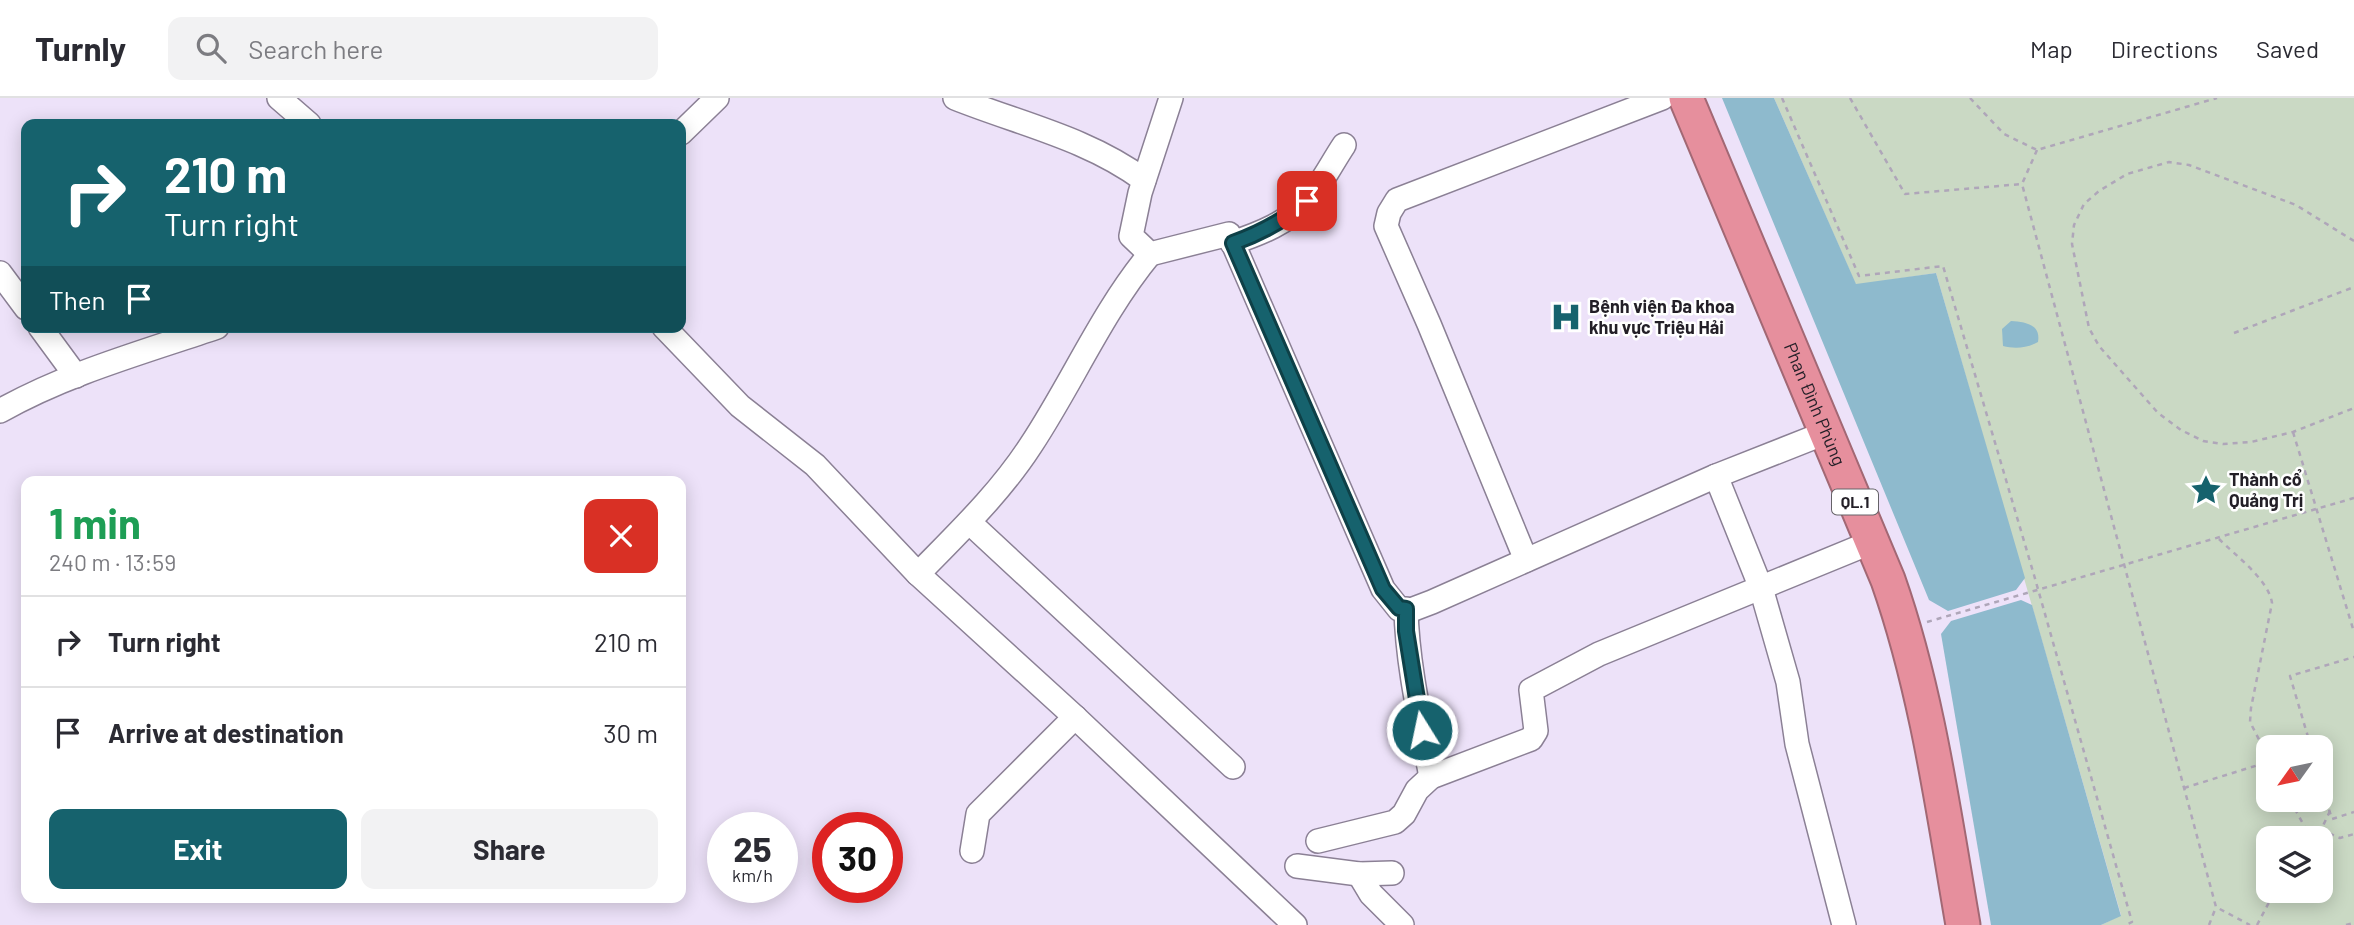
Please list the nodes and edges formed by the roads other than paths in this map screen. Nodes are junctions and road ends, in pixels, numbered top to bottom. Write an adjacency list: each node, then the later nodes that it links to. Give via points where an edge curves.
1 (279, 98): 7 (street)
2 (717, 98): 8 (street)
3 (955, 98): 10 (street, via 1082,143)
4 (1171, 98): 10 (street)
5 (1662, 98): 24 (street, via 1397,200 1389,212 1386,226)
6 (1686, 98): 20 (highway, Phan Đình Phùng / QL.1)
7 (297, 119)
8 (686, 128)
9 (1344, 145): 11 (street, via 1307,201 1262,232)
10 (1144, 180): 12 (street, via 1130,236)
11 (1233, 243): 12 (street, via 1229,234); 27 (street, via 1383,589 1399,608)
12 (1150, 254): 22 (street, via 1119,296 1027,452)
13 (0, 273): 14 (street)
14 (21, 301)
15 (44, 333): 18 (street)
16 (200, 333): 18 (street)
17 (670, 333): 25 (street, via 740,406 831,480)
18 (76, 376): 19 (street)
19 (0, 411)
20 (1825, 433): 21 (street); 23 (highway, Phan Đình Phùng / QL.1)
21 (1716, 476): 24 (street); 26 (street)
22 (969, 522): 25 (street); 29 (street)
23 (1872, 542): 26 (street); 39 (highway, Phan Đình Phùng / QL.1, via 1917,674)
24 (1526, 560): 27 (street)
25 (918, 574): 28 (street)
26 (1761, 588): 30 (street, via 1599,654 1531,690 1534,737); 38 (street, via 1788,682 1797,744)
27 (1406, 609): 30 (street, via 1417,707)
28 (1075, 717): 32 (street, via 978,814); 36 (street)
29 (1233, 767)
30 (1431, 777): 31 (street, via 1417,790 1400,819)
31 (1318, 841)
32 (972, 851)
33 (1297, 866): 35 (street)
34 (1392, 873): 35 (street)
35 (1359, 874): 37 (street, via 1371,894)
36 (1295, 925)
37 (1402, 925)
38 (1844, 925)
39 (1963, 925)

